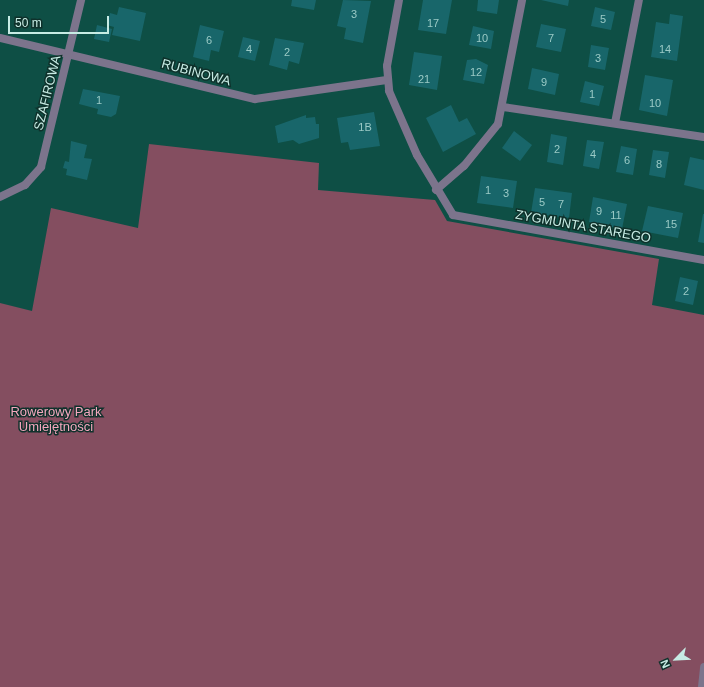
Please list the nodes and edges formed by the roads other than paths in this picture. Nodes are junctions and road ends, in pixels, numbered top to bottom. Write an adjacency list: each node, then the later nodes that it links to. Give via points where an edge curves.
1 (81, 0): 6 (street, SZAFIROWA)
2 (399, 0): 7 (street)
3 (522, 0): 8 (street)
4 (639, 0): 9 (street)
5 (0, 38): 6 (street, RUBINOWA)
6 (70, 54): 7 (street, RUBINOWA, via 255,99); 12 (street, SZAFIROWA, via 44,159 25,186)
7 (387, 80): 11 (street, via 402,125)
8 (502, 107): 9 (street); 11 (street, via 493,133)
9 (615, 123): 10 (street)
10 (704, 137)
11 (436, 190): 13 (street, ZYGMUNTA STAREGO, via 450,212 457,217)
12 (0, 197)
13 (704, 260)
14 (704, 667): 15 (street)
15 (702, 687)

